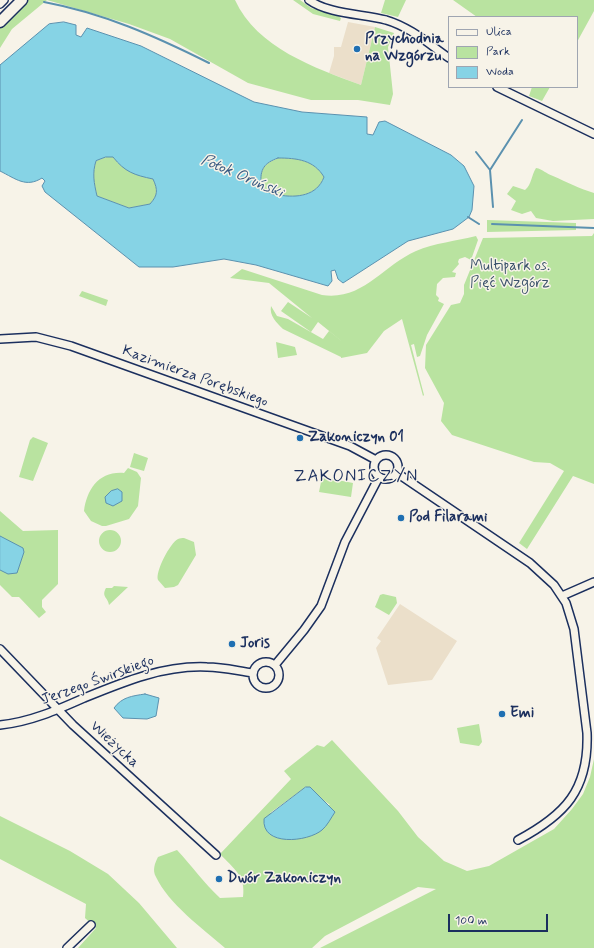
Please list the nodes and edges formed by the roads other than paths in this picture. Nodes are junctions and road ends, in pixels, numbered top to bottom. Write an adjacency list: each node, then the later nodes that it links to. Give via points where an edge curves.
1 (4, 0): 4 (street)
2 (22, 0): 5 (main road)
3 (309, 0): 6 (street, via 338,10 401,25)
4 (0, 4)
5 (0, 22)
6 (448, 57)
7 (499, 88): 8 (street)
8 (594, 134)
9 (0, 339): 10 (street, Kazimierza Porębskiego, via 36,337 71,346 337,442)
10 (376, 460): 11 (street, via 385,455 394,458 398,463); 12 (street, via 374,467)
11 (397, 473): 12 (street, via 391,479); 14 (street, via 530,563)
12 (379, 477): 16 (street, via 345,542 321,606)
13 (594, 582): 14 (street)
14 (562, 596): 20 (street, via 574,629 579,663 588,747 585,764 580,782 567,805 544,826)
15 (0, 649): 18 (street, Wieżycka)
16 (275, 666): 17 (street, via 264,662 259,664); 17 (street, via 278,677 274,685 269,687 264,688 256,683)
17 (253, 673): 18 (street, Jerzego Świrskiego, via 208,667 161,671 101,691)
18 (58, 709): 19 (street, Jerzego Świrskiego, via 18,723); 21 (street, Wieżycka, via 72,725)
19 (0, 725)
20 (518, 840)
21 (216, 855)
22 (91, 925): 23 (street)
23 (67, 948)

